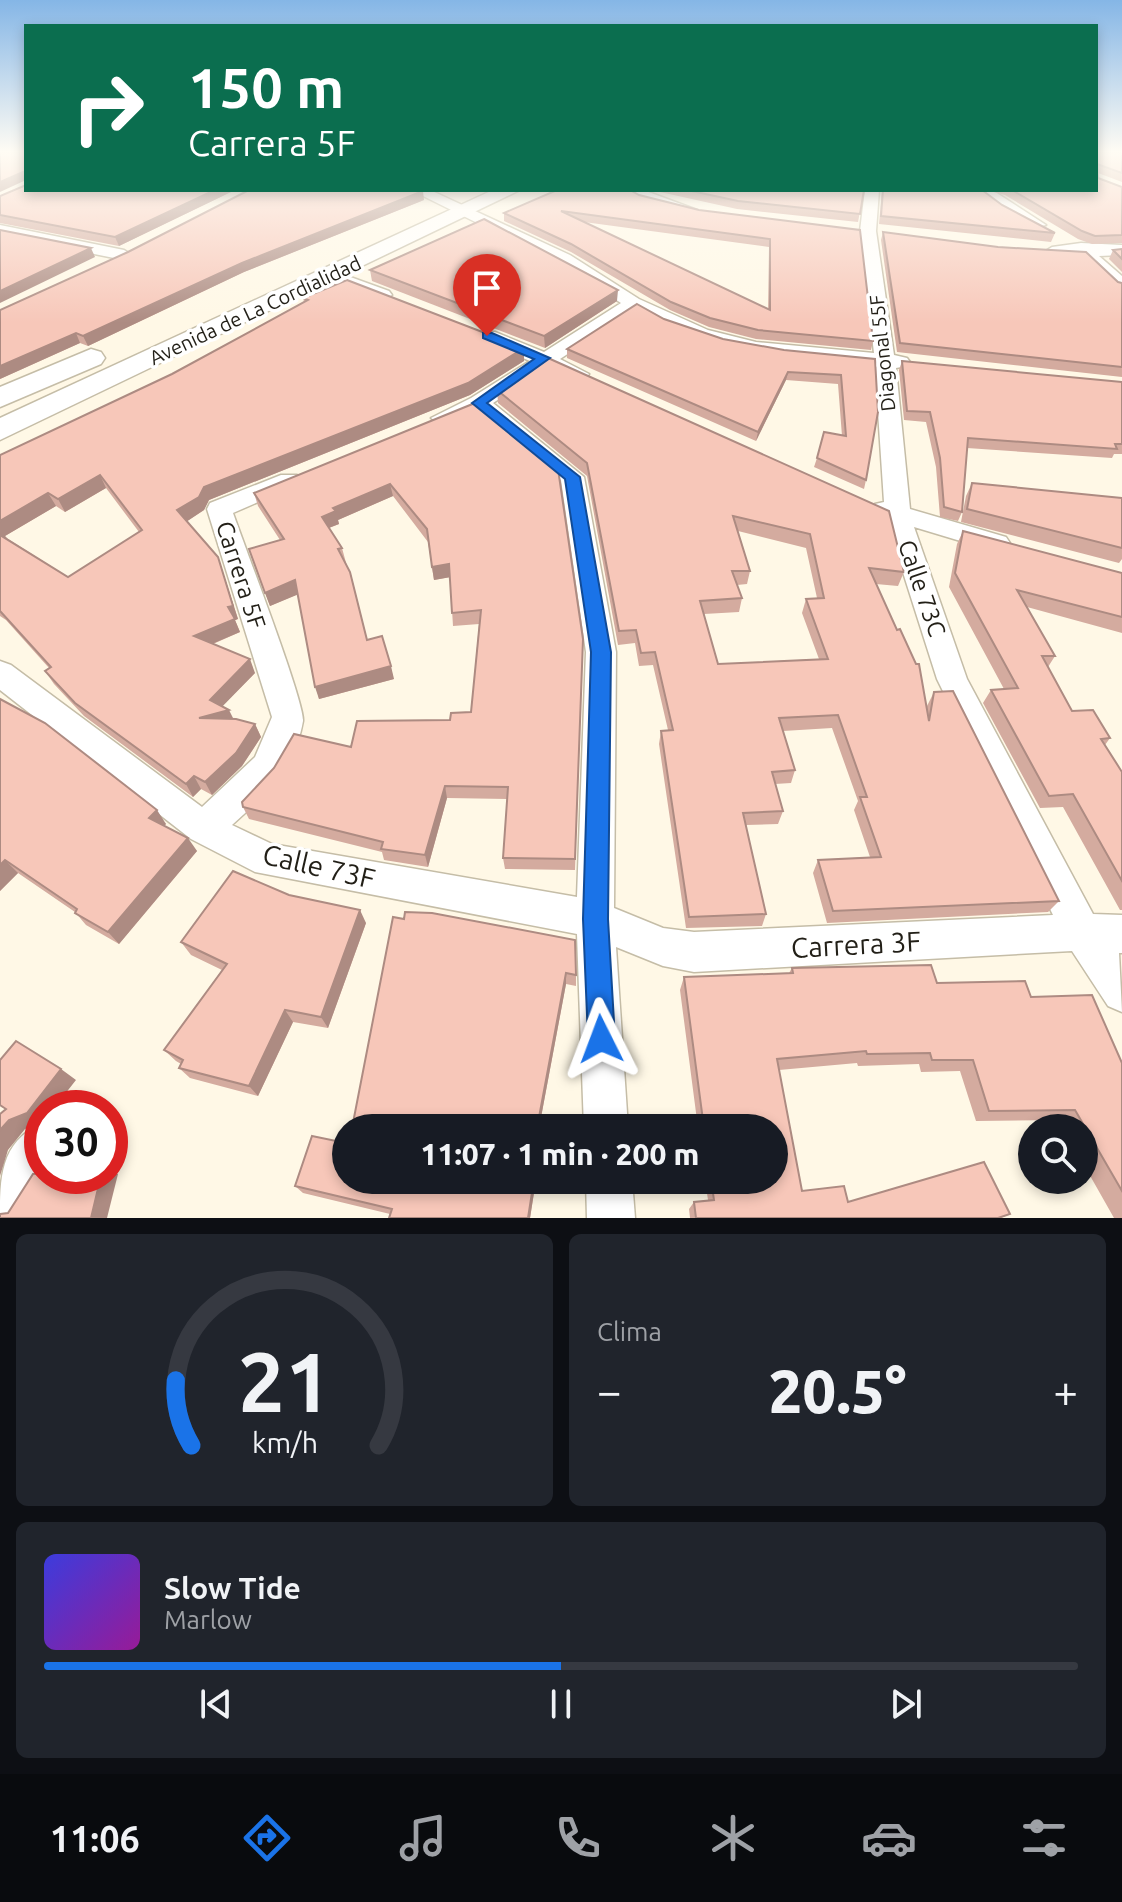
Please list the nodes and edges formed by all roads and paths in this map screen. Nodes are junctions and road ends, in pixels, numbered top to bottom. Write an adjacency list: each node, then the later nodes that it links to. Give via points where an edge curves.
1 (422, 209): 17 (main road, Avenida de La Cordialidad)
2 (430, 209): 13 (main road, Avenida de La Cordialidad)
3 (467, 209): 16 (street, via 564,259)
4 (694, 209): 7 (street)
5 (870, 209): 21 (street, Diagonal 55F, via 868,231)
6 (1013, 209): 11 (street)
7 (701, 211)
8 (0, 230): 12 (street, via 131,252)
9 (1122, 250): 11 (street)
10 (1031, 251): 11 (street)
11 (1090, 253): 14 (street)
12 (97, 268)
13 (331, 275): 15 (street); 27 (main road, Avenida de La Cordialidad)
14 (1122, 285)
15 (402, 302)
16 (633, 303): 20 (street); 21 (street, via 701,334 756,348)
17 (156, 328)
18 (473, 330): 20 (street)
19 (114, 348): 24 (main road, Avenida de La Cordialidad)
20 (544, 358): 23 (street); 25 (street)
21 (885, 361): 22 (street); 29 (street, Diagonal 55F)
22 (916, 364)
23 (601, 383)
24 (0, 398)
25 (479, 403): 26 (street); 33 (street, via 572,477 601,652)
26 (421, 426)
27 (0, 430)
28 (305, 474): 32 (street, Carrera 5F, via 219,509 288,717 282,748 253,785)
29 (883, 510): 30 (street); 34 (street, Calle 73C, via 952,679)
30 (1017, 548)
31 (0, 673): 32 (street, Calle 73F)
32 (203, 828): 33 (street, Calle 73F, via 268,860)
33 (595, 919): 34 (street, Carrera 3F, via 663,947 694,952); 37 (street)
34 (1082, 932): 35 (street, Carrera 3F); 36 (street, Calle 73C)
35 (1122, 934)
36 (1122, 992)
37 (605, 1114)
38 (24, 1174): 40 (street)
39 (610, 1194): 41 (street)
40 (0, 1211)
41 (611, 1218)

